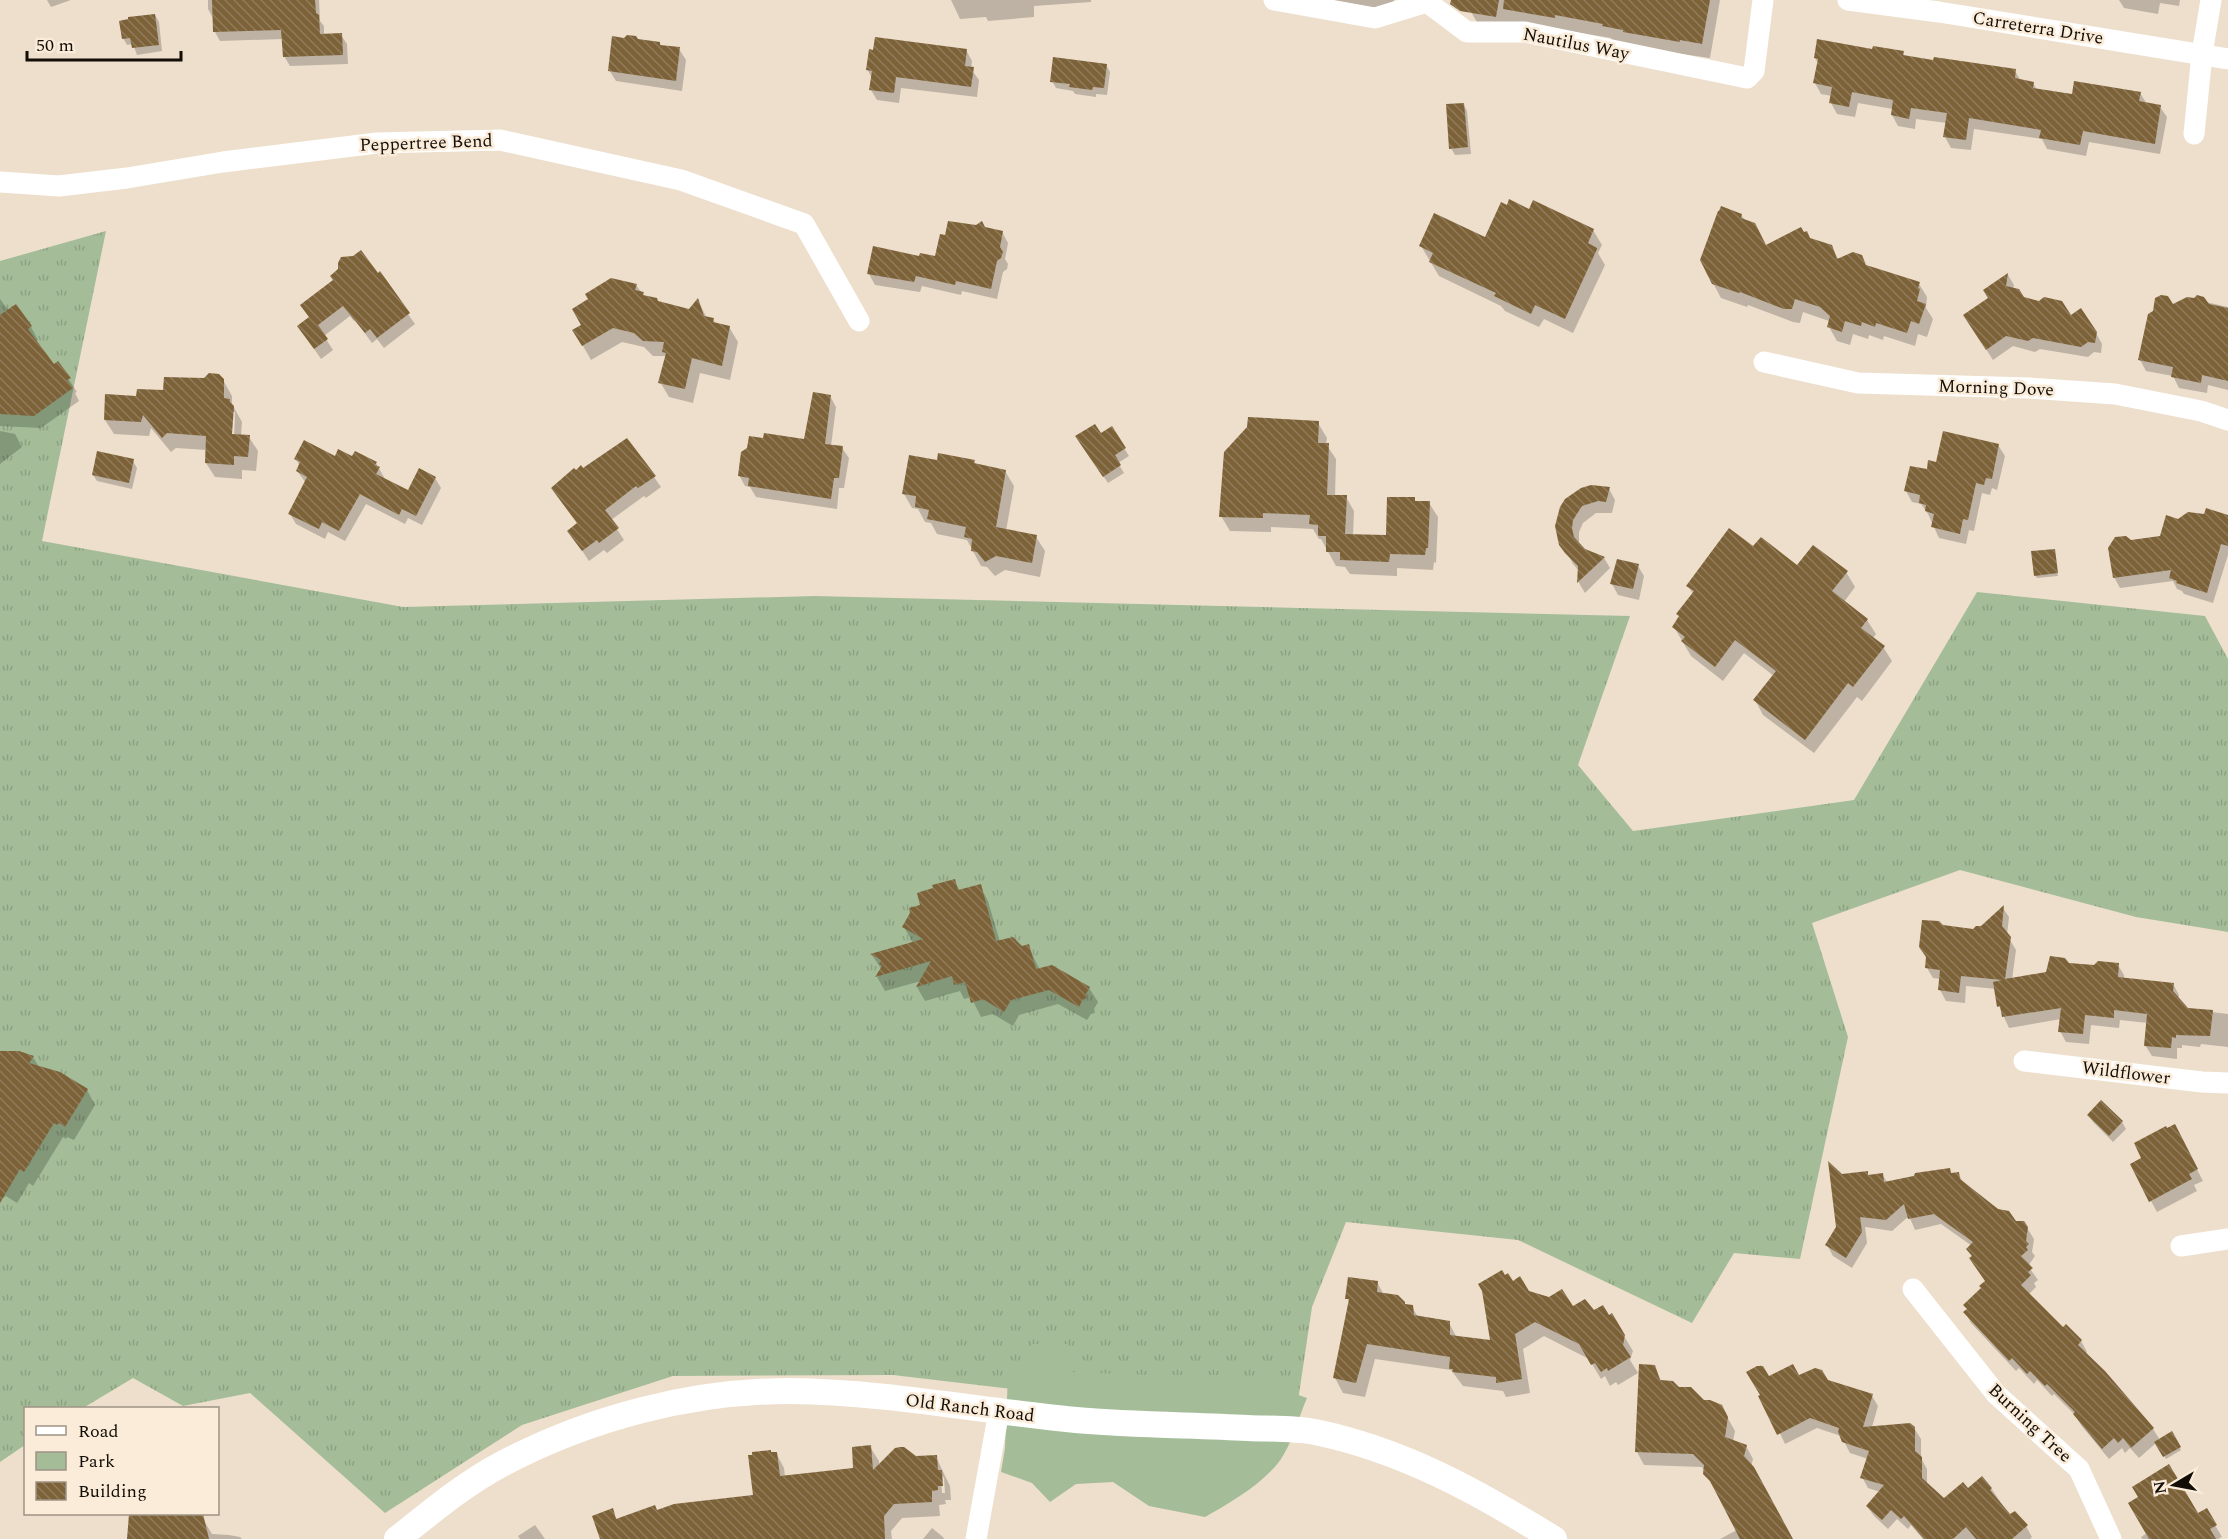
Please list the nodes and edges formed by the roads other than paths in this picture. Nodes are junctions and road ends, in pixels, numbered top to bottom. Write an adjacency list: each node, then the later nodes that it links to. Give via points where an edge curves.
1 (1274, 0): 5 (street, Nautilus Way, via 1375,18)
2 (1763, 0): 5 (street, Nautilus Way, via 1754,71 1747,78 1525,32 1467,32)
3 (1848, 0): 6 (street, Carreterra Drive)
4 (2211, 0): 7 (street)
5 (1427, 1)
6 (1940, 6): 7 (street, Carreterra Drive)
7 (2202, 54): 8 (street, Carreterra Drive); 9 (street)
8 (2228, 59)
9 (2194, 134)
10 (0, 182): 11 (street, Peppertree Bend, via 59,186 376,143 500,140 681,180 804,224)
11 (860, 321)
12 (1764, 362): 13 (street, Morning Dove, via 1857,383 2115,394)
13 (2228, 420)
14 (2024, 1061): 15 (street, Wildflower)
15 (2228, 1083)
16 (2228, 1239): 17 (street)
17 (2181, 1246)
18 (1912, 1288): 23 (street, Burning Tree, via 1996,1394 2079,1469)
19 (999, 1411): 20 (street, Old Ranch Road, via 789,1391 712,1396 640,1410 569,1433 500,1465); 21 (street); 22 (street, Old Ranch Road, via 1133,1424 1312,1432 1366,1445 1421,1465 1489,1498)
20 (397, 1539)
21 (976, 1539)
22 (1554, 1539)
23 (2111, 1539)

